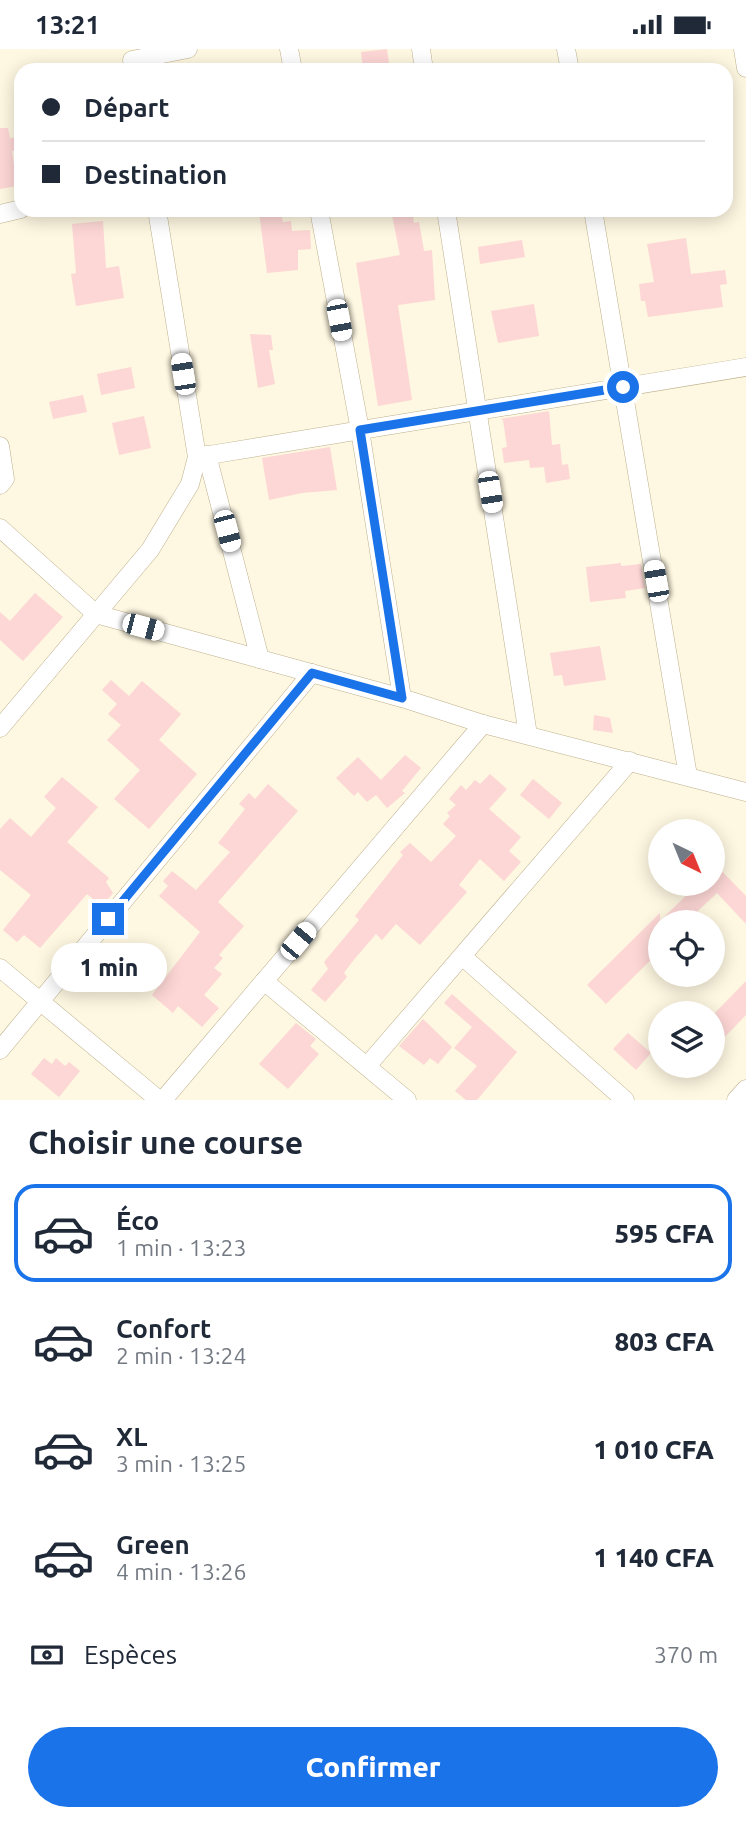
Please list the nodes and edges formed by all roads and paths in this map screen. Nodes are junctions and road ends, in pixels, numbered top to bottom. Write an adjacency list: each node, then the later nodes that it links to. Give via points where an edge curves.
1 (188, 49): 3 (street)
2 (743, 49): 4 (street)
3 (132, 59)
4 (746, 68)
5 (157, 217): 14 (street)
6 (320, 217): 12 (street)
7 (447, 217): 11 (street)
8 (594, 217): 10 (street)
9 (746, 367): 10 (street)
10 (623, 387): 11 (street); 25 (street)
11 (477, 411): 12 (street); 23 (street)
12 (360, 430): 14 (street); 20 (street)
13 (0, 446): 15 (street, via 5,479)
14 (202, 456): 17 (street, via 149,549); 18 (street)
15 (0, 485)
16 (0, 529): 17 (street)
17 (96, 614): 18 (street); 22 (street)
18 (260, 659): 19 (street)
19 (312, 673): 20 (street); 30 (street)
20 (402, 698): 21 (street)
21 (483, 724): 23 (street); 29 (street)
22 (0, 728)
23 (528, 735): 24 (street)
24 (630, 761): 25 (street); 27 (street)
25 (688, 776): 26 (street)
26 (746, 792)
27 (462, 956): 32 (street); 36 (street)
28 (0, 968): 30 (street)
29 (264, 981): 32 (street); 34 (street)
30 (40, 1001): 31 (street); 34 (street)
31 (0, 1049)
32 (367, 1066): 35 (street)
33 (746, 1089): 37 (street)
34 (161, 1100)
35 (407, 1100)
36 (625, 1100)
37 (736, 1100)

